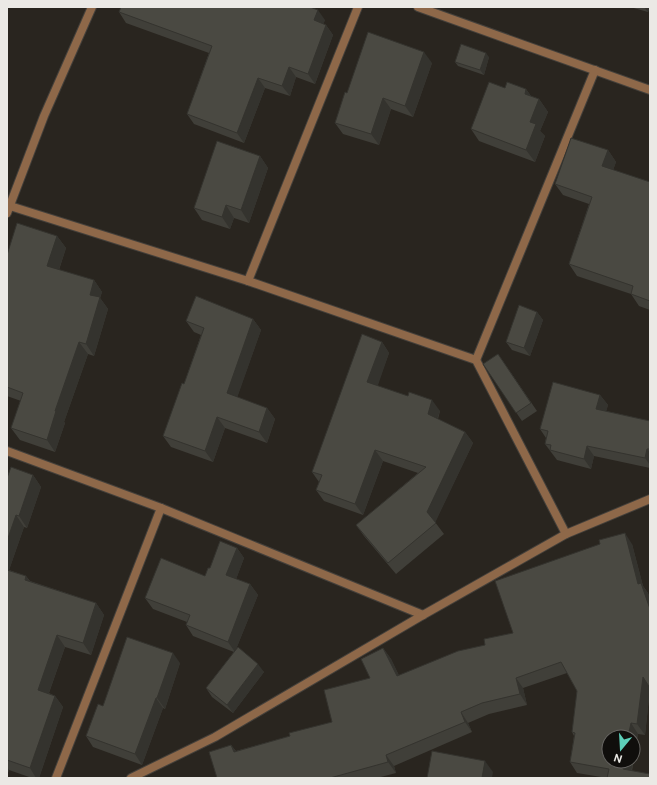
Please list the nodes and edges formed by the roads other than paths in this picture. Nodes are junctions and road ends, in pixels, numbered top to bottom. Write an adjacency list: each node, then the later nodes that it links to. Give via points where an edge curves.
1 (92, 7): 6 (street, via 44,116)
2 (358, 7): 7 (street)
3 (418, 7): 4 (street)
4 (595, 70): 5 (street); 8 (street)
5 (650, 90)
6 (8, 209): 7 (street)
7 (248, 281): 8 (street)
8 (476, 360): 12 (street)
9 (7, 452): 11 (street)
10 (650, 499): 12 (street)
11 (161, 508): 13 (street); 14 (street)
12 (566, 534): 13 (street)
13 (423, 615): 15 (street, via 215,737)
14 (56, 778)
15 (131, 778)

